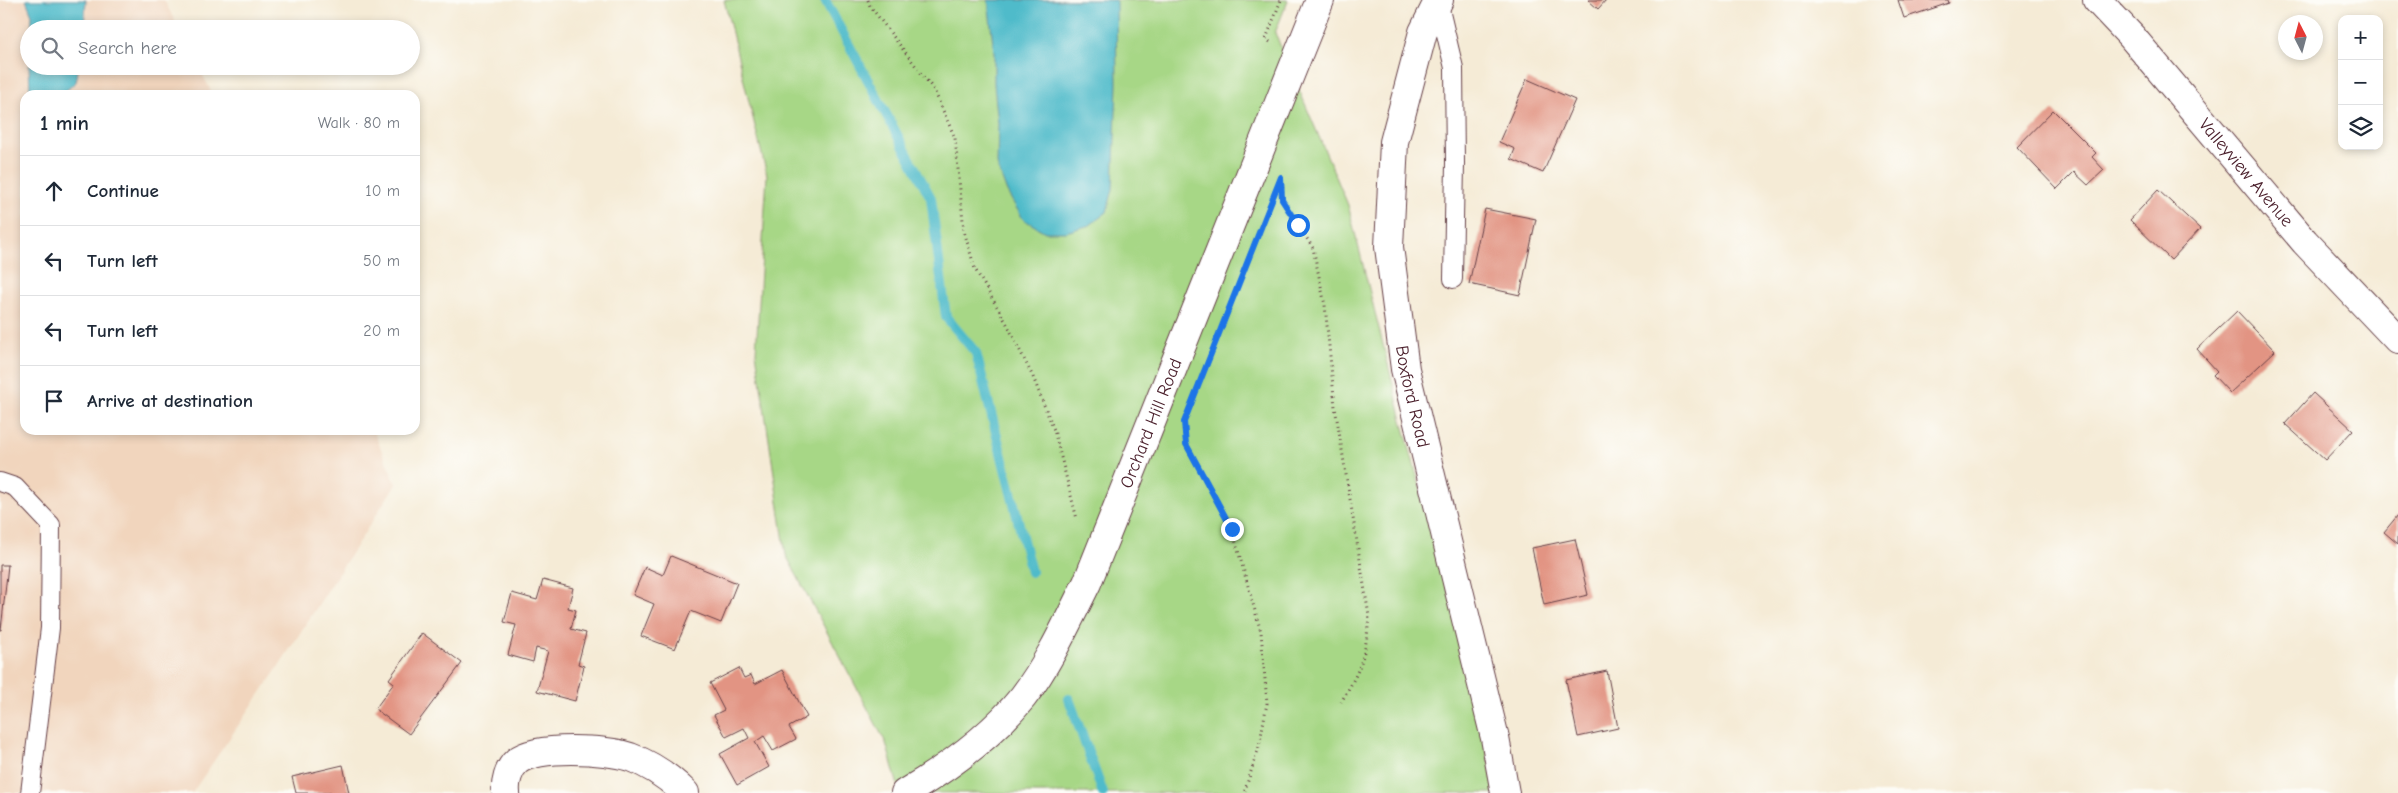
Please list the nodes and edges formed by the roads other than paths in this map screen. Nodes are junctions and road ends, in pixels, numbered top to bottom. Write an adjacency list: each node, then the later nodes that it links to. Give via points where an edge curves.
1 (1320, 0): 10 (street, Orchard Hill Road, via 1087,583 1060,637 1023,696 981,741 941,772)
2 (2097, 0): 5 (street, Valleyview Avenue, via 2306,242)
3 (1438, 1): 4 (lane, via 1454,68); 11 (street, Boxford Road, via 1423,32 1394,142 1389,246 1405,369 1495,738)
4 (1453, 279)
5 (2398, 340)
6 (0, 482): 7 (lane, via 15,487 50,525 50,628)
7 (30, 793)
8 (506, 793): 9 (street, via 505,781 516,762 541,752 584,750 630,757 664,773)
9 (685, 793)
10 (905, 793)
11 (1505, 793)

